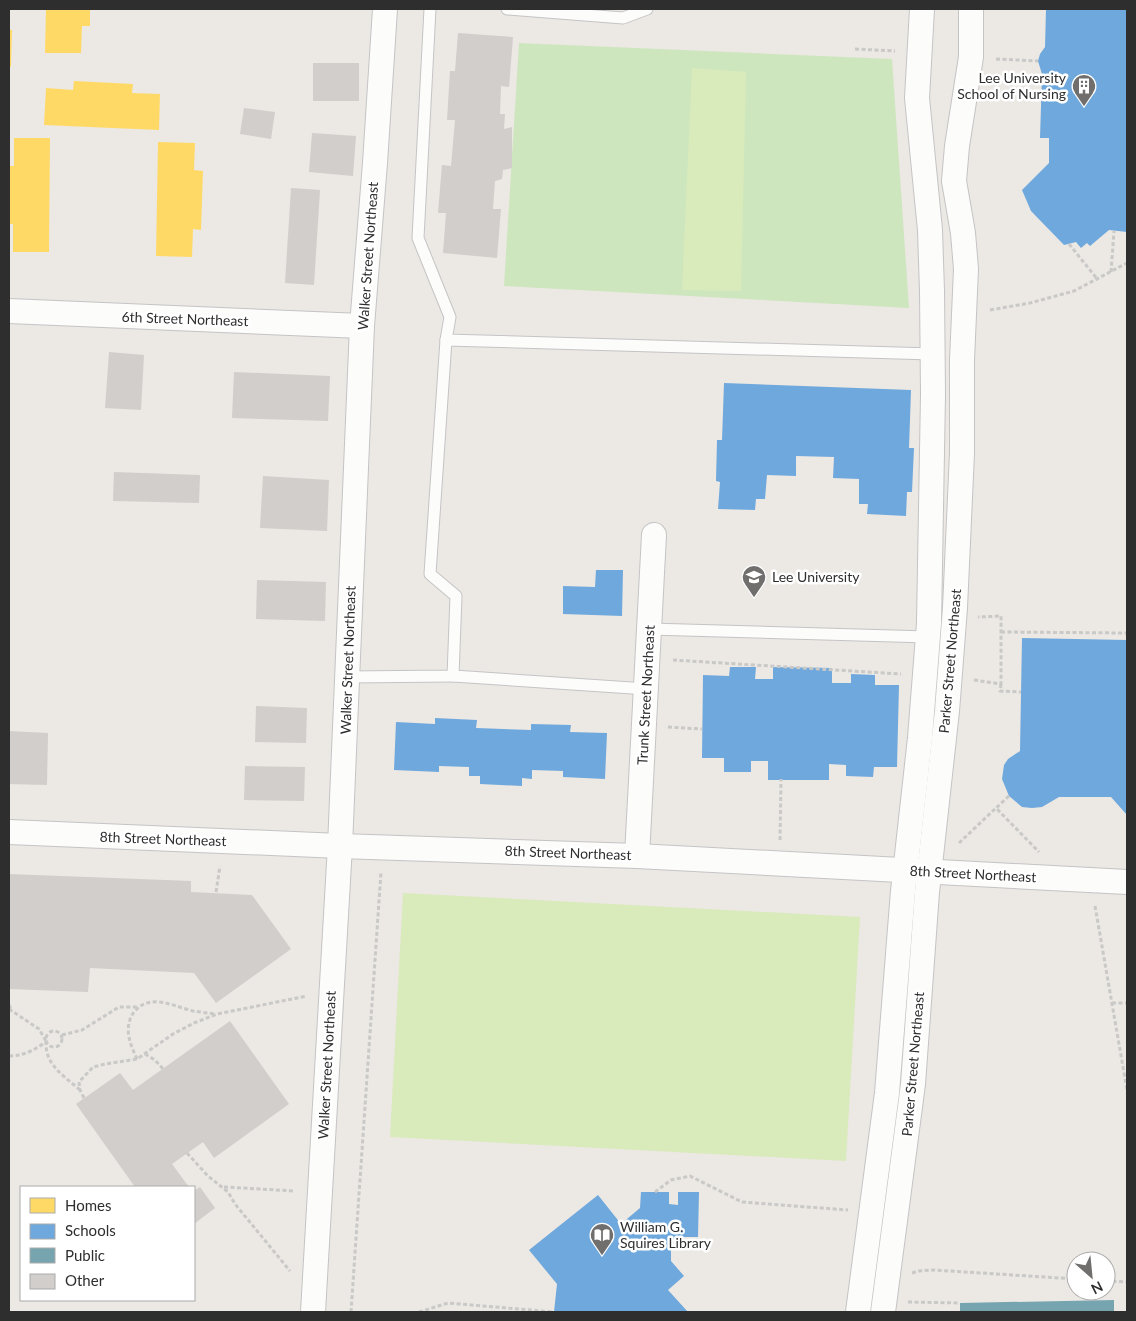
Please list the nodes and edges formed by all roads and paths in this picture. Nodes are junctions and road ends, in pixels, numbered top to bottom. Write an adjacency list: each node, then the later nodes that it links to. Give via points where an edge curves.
1 (385, 9): 16 (street, Walker Street Northeast)
2 (430, 9): 17 (lane, via 418,238 450,317)
3 (507, 9): 4 (lane, via 623,18)
4 (647, 9)
5 (922, 9): 18 (street, Parker Street Northeast, via 917,98 930,230)
6 (971, 9): 29 (street, Parker Street Northeast, via 971,57 956,146 954,181 966,269 959,538)
7 (988, 59): 8 (path)
8 (1038, 62)
9 (1114, 231): 12 (path)
10 (1069, 244): 13 (path)
11 (1127, 263): 12 (path)
12 (1110, 273): 13 (path)
13 (1098, 280): 14 (path, via 1053,298)
14 (987, 310)
15 (9, 311): 16 (street, 6th Street Northeast)
16 (362, 326): 28 (street, Walker Street Northeast)
17 (446, 340): 18 (lane); 27 (lane, via 430,574 456,596)
18 (932, 354): 24 (street, Parker Street Northeast)
19 (654, 534): 21 (street, Trunk Street Northeast)
20 (972, 617): 22 (path, via 1001,616)
21 (650, 629): 24 (lane); 31 (street, Trunk Street Northeast)
22 (1001, 632): 23 (path); 30 (path)
23 (1127, 632)
24 (928, 637): 26 (street, Parker Street Northeast)
25 (668, 660): 26 (path)
26 (925, 675): 46 (street, Parker Street Northeast)
27 (453, 676): 28 (lane); 31 (lane)
28 (347, 677): 41 (street, Walker Street Northeast)
29 (949, 677): 30 (path); 47 (street, Parker Street Northeast)
30 (1001, 684): 32 (path, via 1000,690)
31 (647, 689): 42 (street, Trunk Street Northeast)
32 (1021, 692)
33 (662, 727): 34 (path)
34 (702, 729)
35 (781, 780): 39 (path)
36 (1009, 796): 37 (path)
37 (996, 808): 40 (path); 43 (path, via 1042,856)
38 (9, 832): 41 (street, 8th Street Northeast)
39 (780, 843)
40 (956, 845)
41 (340, 846): 42 (street, 8th Street Northeast); 78 (street, Walker Street Northeast)
42 (637, 856): 46 (street, 8th Street Northeast)
43 (1033, 856)
44 (220, 861): 49 (path)
45 (384, 867): 77 (path, via 379,879)
46 (905, 871): 47 (street, 8th Street Northeast); 81 (street, Parker Street Northeast, via 887,1093)
47 (929, 872): 48 (street, 8th Street Northeast); 82 (street, Parker Street Northeast, via 913,1084)
48 (1127, 882)
49 (216, 892)
50 (1094, 900): 52 (path)
51 (315, 994): 57 (path)
52 (1112, 1003): 53 (path); 65 (path)
53 (1127, 1003)
54 (9, 1005): 56 (path)
55 (138, 1007): 57 (path, via 158,1002); 58 (path, via 119,1007 82,1030); 62 (path, via 131,1016 128,1029)
56 (11, 1011): 59 (path, via 39,1029)
57 (217, 1014): 60 (path, via 173,1034)
58 (62, 1035): 59 (path, via 52,1031 47,1034); 59 (path, via 57,1047)
59 (46, 1042): 61 (path, via 32,1051); 64 (path, via 50,1062)
60 (145, 1054): 62 (path); 63 (path)
61 (9, 1056)
62 (136, 1059): 64 (path, via 93,1067 80,1082)
63 (163, 1069)
64 (80, 1090): 66 (path)
65 (1127, 1090)
66 (84, 1098)
67 (187, 1153): 68 (path)
68 (223, 1187): 69 (path); 73 (path)
69 (301, 1192)
70 (655, 1192): 71 (path, via 671,1180 690,1176 742,1202)
71 (851, 1210)
72 (906, 1276): 74 (path, via 934,1270)
73 (295, 1277)
74 (1066, 1279)
75 (905, 1302): 76 (path)
76 (960, 1303)
77 (352, 1311)
78 (314, 1312)
79 (418, 1312): 80 (path, via 448,1303)
80 (554, 1312)
81 (858, 1312)
82 (883, 1312)

